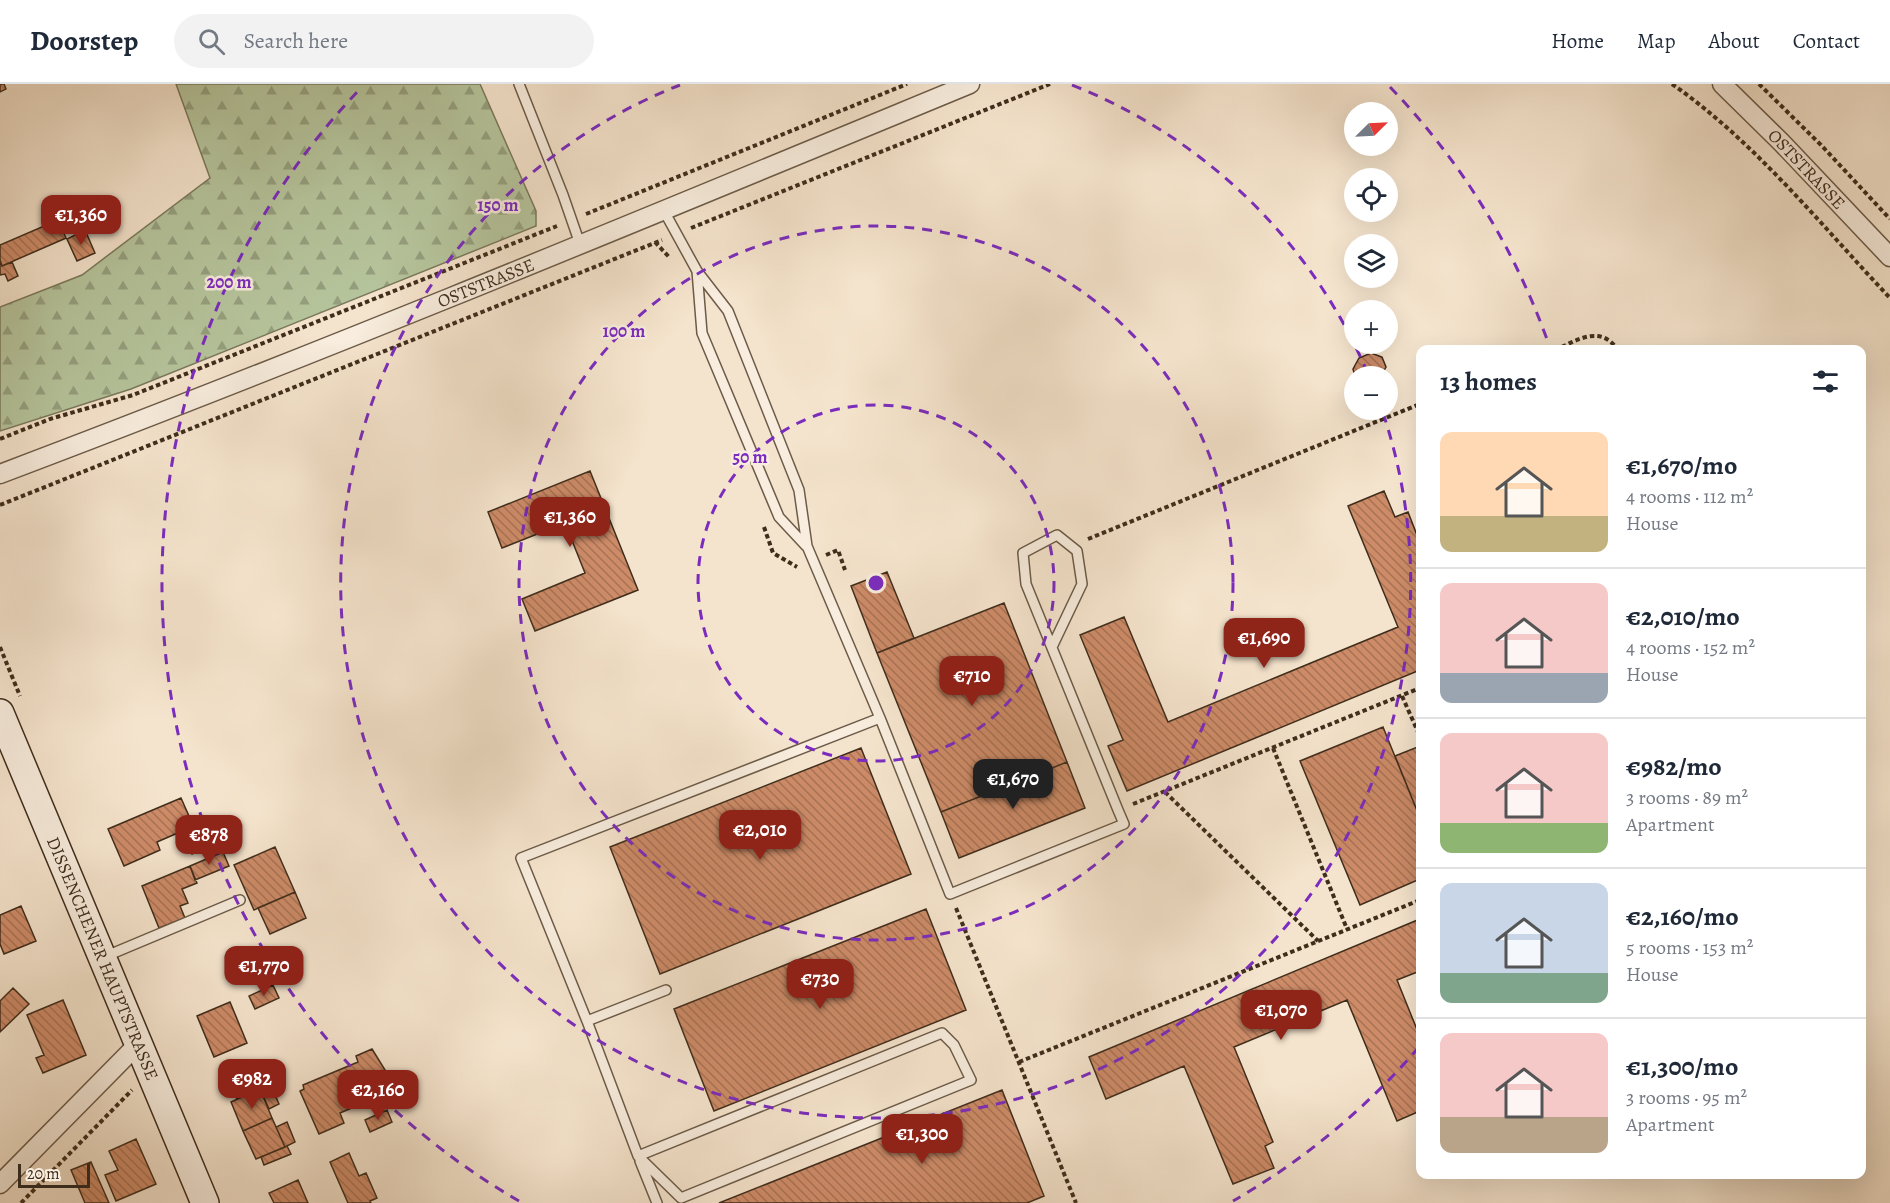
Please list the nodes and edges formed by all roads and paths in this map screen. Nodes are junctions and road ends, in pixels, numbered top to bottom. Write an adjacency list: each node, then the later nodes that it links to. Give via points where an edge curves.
1 (519, 84): 10 (lane)
2 (907, 84): 10 (path)
3 (970, 84): 8 (street, OSTSTRASSE)
4 (1050, 84): 11 (path)
5 (1672, 84): 15 (path, via 1772,172)
6 (1722, 84): 13 (street, OSTSTRASSE)
7 (1759, 84): 9 (path)
8 (664, 211): 11 (lane); 12 (street, OSTSTRASSE)
9 (1890, 219)
10 (572, 220): 12 (lane); 19 (path, via 133,395)
11 (676, 234): 14 (lane); 21 (path)
12 (580, 244): 20 (street, OSTSTRASSE)
13 (1890, 257)
14 (697, 271): 22 (lane, via 728,311 799,490); 22 (lane, via 702,333 779,517)
15 (1890, 298)
16 (1568, 345): 17 (path, via 1593,335)
17 (1614, 345)
18 (1416, 406): 23 (path)
19 (0, 439)
20 (0, 474)
21 (0, 505)
22 (807, 546): 28 (lane)
23 (1070, 546): 24 (lane, via 1077,551 1082,584); 24 (lane, via 1057,535 1023,553 1026,584)
24 (1052, 647): 32 (lane)
25 (1416, 690): 26 (path)
26 (1402, 696): 29 (path); 30 (path)
27 (0, 713): 38 (main road, DISSENCHENER HAUPTSTRASSE)
28 (880, 718): 33 (lane); 40 (lane, via 521,858)
29 (1416, 728)
30 (1273, 748): 31 (path); 36 (path)
31 (1165, 792): 32 (path); 37 (path)
32 (1118, 810): 33 (lane, via 1124,824)
33 (950, 894): 42 (path)
34 (240, 900): 38 (lane)
35 (1416, 902): 36 (path)
36 (1347, 929): 37 (path)
37 (1318, 941): 42 (path)
38 (102, 957): 41 (main road, DISSENCHENER HAUPTSTRASSE)
39 (666, 990): 40 (lane)
40 (587, 1021): 44 (lane)
41 (138, 1044): 45 (street); 47 (main road, DISSENCHENER HAUPTSTRASSE)
42 (1019, 1062): 49 (path)
43 (137, 1085): 46 (path)
44 (638, 1156): 44 (lane, via 942,1033 954,1045 971,1080 681,1198); 48 (lane)
45 (0, 1184)
46 (21, 1203)
47 (205, 1203)
48 (657, 1203)
49 (1076, 1203)

